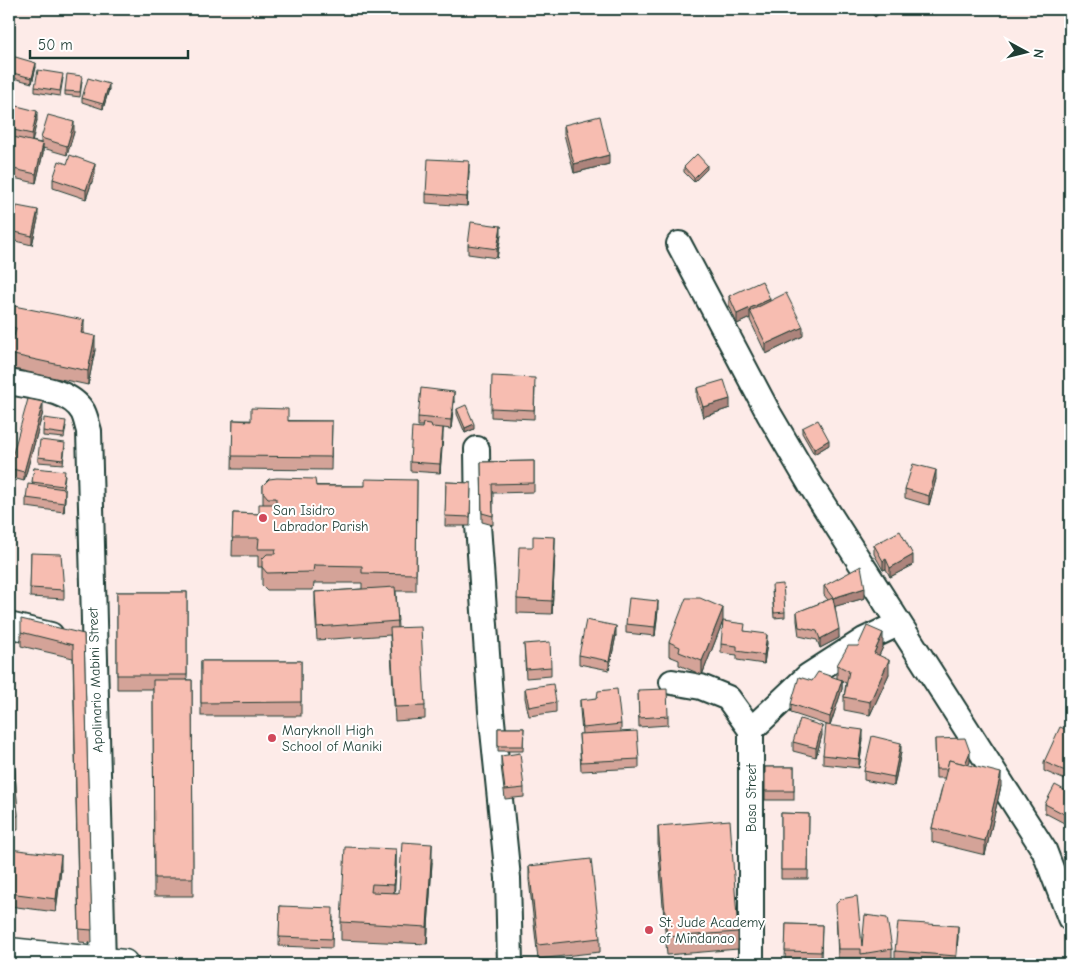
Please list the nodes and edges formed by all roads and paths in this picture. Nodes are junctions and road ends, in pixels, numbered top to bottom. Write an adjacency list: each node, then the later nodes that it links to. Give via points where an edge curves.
1 (679, 244): 4 (street, via 774,422)
2 (9, 382): 6 (street, Apolinario Mabini Street, via 59,393 73,400 83,412 89,431)
3 (477, 449): 12 (street, via 478,525 491,710 508,878)
4 (898, 624): 8 (street, via 864,640 808,676); 9 (street, via 1044,850)
5 (9, 625): 6 (street)
6 (93, 645): 11 (street, Apolinario Mabini Street)
7 (672, 682): 8 (street, via 702,687 728,698)
8 (752, 730): 13 (street, Basa Street)
9 (1070, 918)
10 (9, 952): 11 (highway)
11 (110, 964)
12 (510, 964)
13 (751, 964)

